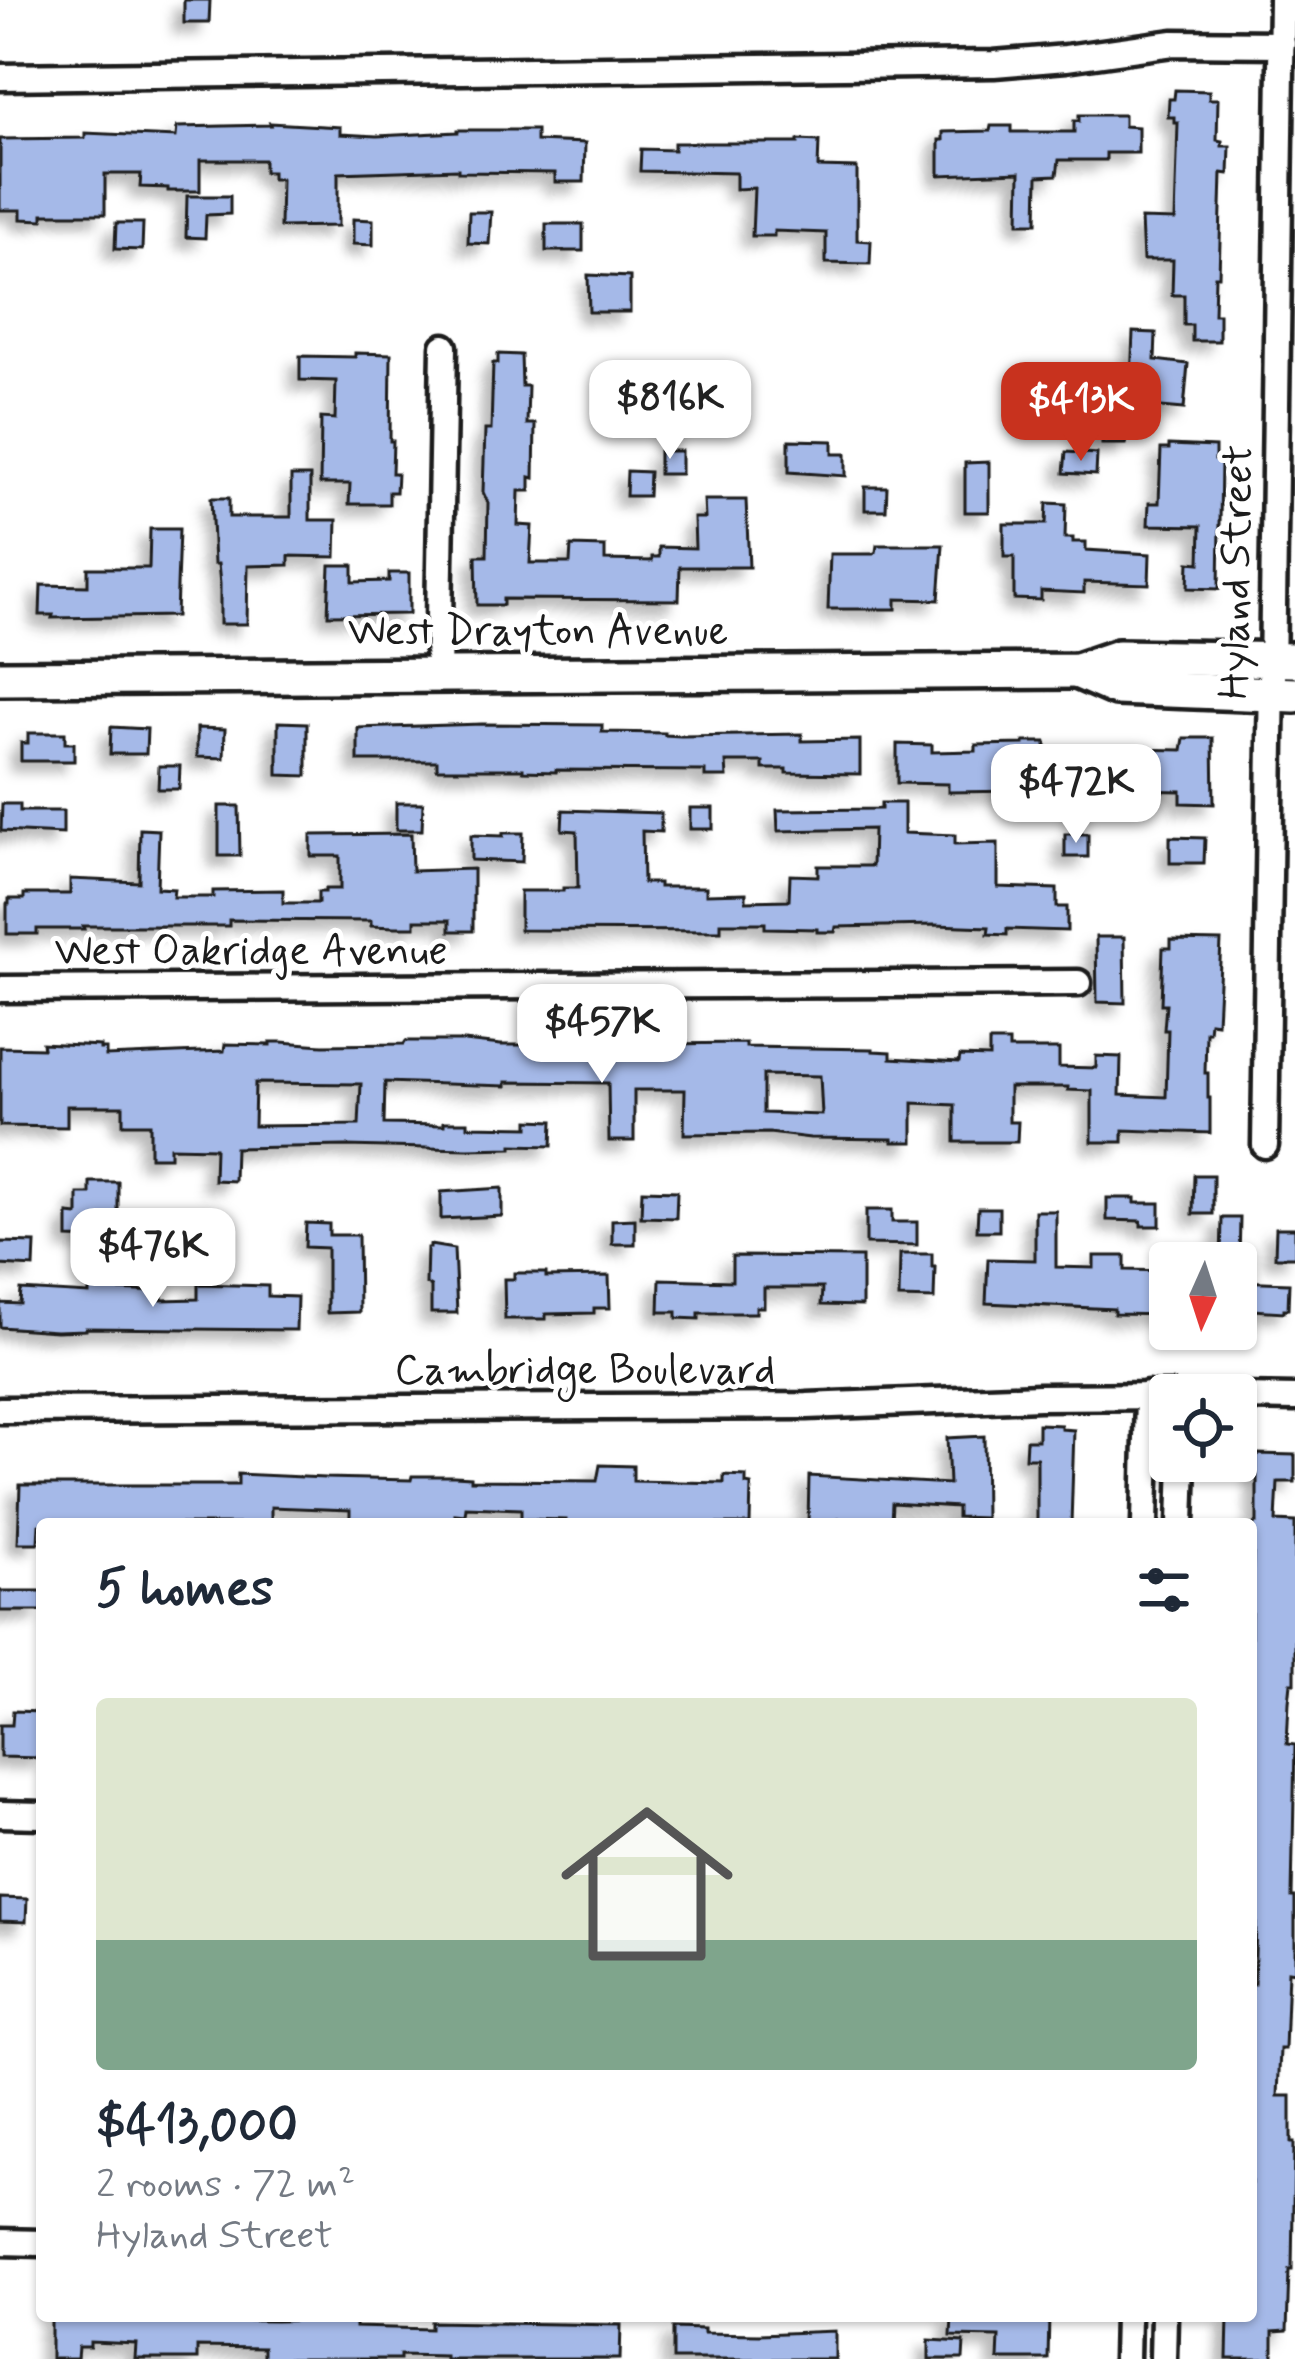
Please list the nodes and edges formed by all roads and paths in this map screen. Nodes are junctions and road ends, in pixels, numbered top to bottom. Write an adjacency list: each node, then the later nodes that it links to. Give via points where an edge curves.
1 (1282, 0): 2 (street, Hyland Street)
2 (1282, 44): 3 (street, via 1173,43 994,64); 5 (street, Hyland Street)
3 (0, 77)
4 (444, 347): 7 (street)
5 (1283, 660): 6 (street, West Drayton Avenue, via 1118,656); 9 (street, Hyland Street)
6 (1077, 670): 7 (street, West Drayton Avenue); 9 (street, West Drayton Avenue, via 1116,688)
7 (438, 675): 8 (street, West Drayton Avenue)
8 (0, 678)
9 (1283, 695): 12 (street, Hyland Street)
10 (1078, 983): 11 (street, West Oakridge Avenue)
11 (0, 989)
12 (1265, 1145)
13 (1149, 1395): 16 (street, Cambridge Boulevard, via 783,1406)
14 (1257, 1398): 15 (street)
15 (1295, 1399)
16 (0, 1410)
17 (1150, 1482): 19 (street)
18 (1182, 1482): 20 (street)
19 (1146, 1518)
20 (1181, 1518)
21 (0, 1814): 22 (street)
22 (36, 1815)
23 (0, 2242): 24 (street)
24 (36, 2243)
25 (1127, 2322): 27 (street)
26 (1164, 2322): 28 (street)
27 (1126, 2359)
28 (1163, 2359)

